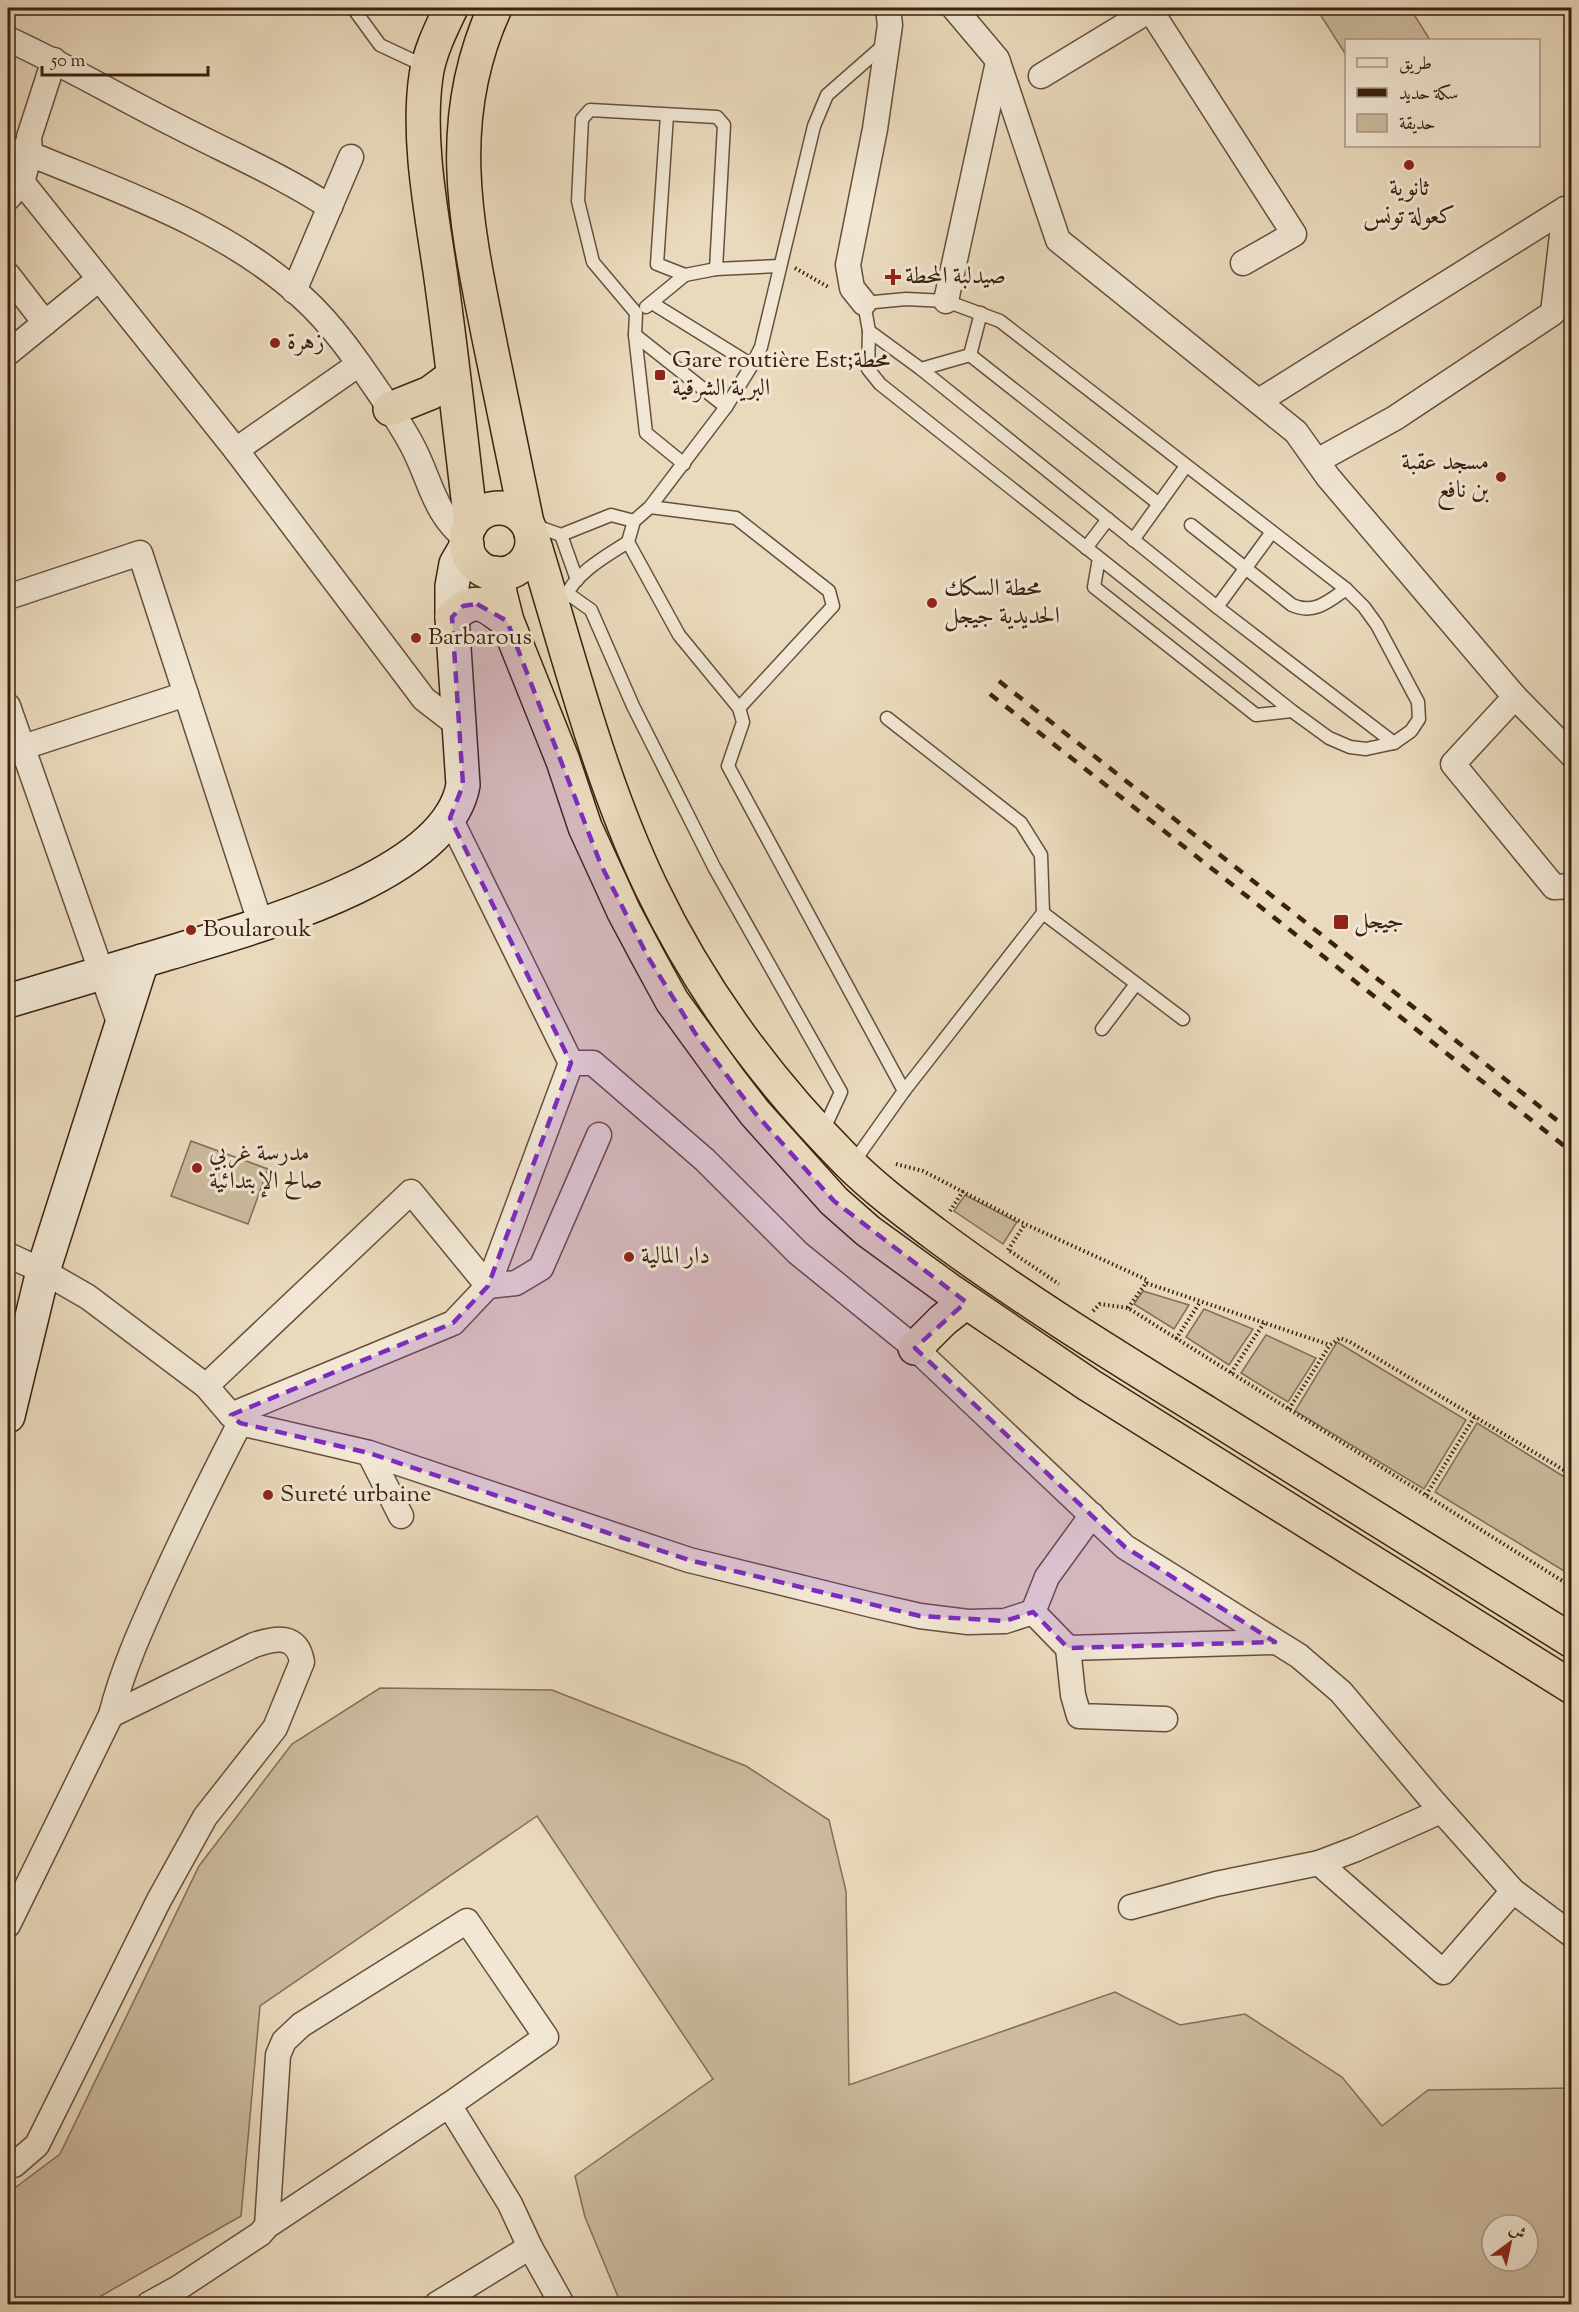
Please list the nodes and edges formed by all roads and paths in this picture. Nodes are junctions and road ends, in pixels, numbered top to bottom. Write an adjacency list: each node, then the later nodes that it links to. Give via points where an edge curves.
1 (353, 8): 10 (lane, via 380,45)
2 (450, 8): 10 (highway)
3 (495, 8): 54 (highway, via 468,89 464,184 475,270)
4 (888, 8): 11 (street, via 887,42)
5 (954, 8): 9 (street)
6 (1150, 9): 12 (street); 19 (street, via 1294,234)
7 (8, 39): 8 (street)
8 (54, 60): 14 (street); 17 (street)
9 (998, 62): 28 (street); 42 (street, via 1058,240)
10 (428, 68): 41 (highway, via 424,98 427,189)
11 (875, 68): 20 (lane, via 827,95 813,126); 30 (street, via 875,129 848,266 852,288)
12 (1041, 76)
13 (667, 115): 22 (lane, via 717,117 724,125); 24 (lane, via 657,264); 31 (lane, via 590,110 582,119 578,201 593,262)
14 (19, 152): 16 (street); 27 (street, via 183,218 243,253)
15 (351, 157): 17 (street)
16 (15, 190): 25 (street)
17 (330, 207): 27 (street)
18 (1568, 208): 42 (street); 46 (street, via 1552,313 1395,418)
19 (1243, 263)
20 (780, 266): 22 (lane); 39 (lane)
21 (799, 268): 26 (path)
22 (716, 269): 24 (lane)
23 (8, 275): 33 (street)
24 (685, 275): 29 (lane)
25 (99, 279): 33 (street); 45 (street)
26 (829, 288)
27 (294, 291): 38 (street, via 333,330)
28 (946, 301): 30 (lane); 32 (lane)
29 (652, 303): 31 (lane); 39 (lane)
30 (864, 303): 34 (lane)
31 (636, 313): 35 (lane)
32 (981, 313): 37 (lane); 48 (lane, via 1000,321)
33 (45, 323): 36 (street)
34 (869, 331): 40 (lane); 58 (lane, via 868,369 880,384)
35 (635, 335): 43 (lane); 47 (lane, via 646,433)
36 (8, 353)
37 (970, 355): 40 (lane); 49 (lane)
38 (359, 364): 44 (street); 45 (street)
39 (753, 365): 43 (lane)
40 (921, 369): 51 (lane)
41 (453, 376): 44 (highway, via 423,396); 59 (highway)
42 (1259, 401): 46 (street, via 1296,432)
43 (726, 407): 47 (lane)
44 (390, 409): 59 (street, via 413,448 440,511)
45 (236, 450): 75 (street, via 424,699)
46 (1317, 461): 70 (street)
47 (684, 464): 50 (lane)
48 (1186, 466): 49 (lane); 55 (lane)
49 (1159, 504): 56 (lane)
50 (650, 507): 52 (lane); 72 (lane, via 736,518 829,591 833,606)
51 (1108, 519): 56 (lane); 58 (lane)
52 (634, 521): 54 (lane, via 611,515); 57 (lane)
53 (1191, 525): 61 (lane)
54 (540, 530): 59 (highway, via 530,553 516,569); 59 (highway, via 512,511 494,508 477,517); 62 (lane); 66 (highway)
55 (1272, 532): 61 (lane); 63 (lane)
56 (1133, 540): 67 (lane)
57 (628, 542): 62 (lane); 72 (lane, via 680,635)
58 (1086, 548): 60 (lane)
59 (477, 551): 65 (main road, via 456,564); 68 (highway)
60 (1099, 558): 73 (lane); 73 (lane, via 1094,587 1256,715)
61 (1245, 568): 63 (lane, via 1292,605 1304,609 1324,605); 67 (lane)
62 (577, 580): 66 (lane)
63 (1346, 589): 76 (lane, via 1377,625 1418,702 1419,719)
64 (8, 597): 69 (street, via 140,552)
65 (452, 602): 68 (highway, via 464,606 477,604); 75 (main road)
66 (563, 606): 92 (highway, via 595,747 651,888 700,976 742,1039); 92 (lane, via 591,610 633,706 714,867 841,1092)
67 (1217, 607): 76 (lane)
68 (507, 621): 108 (highway, via 601,865 672,1001 755,1113 834,1201)
69 (186, 693): 77 (street); 82 (street)
70 (1515, 698): 78 (street); 80 (street, via 1453,764 1554,887)
71 (8, 706): 77 (street)
72 (739, 708): 91 (lane, via 743,722 729,766)
73 (1292, 711): 76 (lane, via 1329,738 1350,747 1366,749)
74 (887, 718): 81 (lane, via 1021,823 1041,855)
75 (459, 726): 79 (main road, via 463,785)
76 (1394, 744)
77 (14, 750): 84 (street)
78 (1572, 755)
79 (450, 818): 82 (main road, via 418,850 384,872); 90 (street)
80 (1572, 886)
81 (1044, 913): 85 (lane); 91 (lane)
82 (261, 925): 83 (main road)
83 (142, 961): 84 (main road); 88 (main road)
84 (103, 973): 86 (main road); 88 (street)
85 (1136, 984): 87 (lane); 89 (lane)
86 (8, 1001)
87 (1183, 1019)
88 (120, 1025): 104 (main road)
89 (1102, 1029)
90 (571, 1063): 106 (street); 115 (street, via 594,1063 705,1160 798,1253)
91 (904, 1091): 94 (lane)
92 (821, 1134): 94 (highway)
93 (599, 1135): 106 (street, via 542,1268 516,1283)
94 (851, 1165): 132 (highway, via 1009,1287)
95 (902, 1171): 96 (path, via 896,1164 923,1171)
96 (963, 1191): 98 (path); 100 (path)
97 (940, 1204): 98 (path)
98 (950, 1211): 99 (path)
99 (960, 1217)
100 (1025, 1224): 102 (path); 105 (path, via 1147,1280)
101 (998, 1243): 102 (path)
102 (1008, 1250): 107 (path)
103 (8, 1255): 104 (street)
104 (43, 1271): 117 (street, via 88,1297); 119 (main road)
105 (1146, 1283): 109 (path); 111 (path)
106 (489, 1286): 117 (street, via 411,1192); 121 (street, via 453,1323)
107 (1066, 1289)
108 (966, 1302): 115 (highway); 134 (highway, via 1089,1385)
109 (1200, 1302): 112 (path); 113 (path)
110 (1094, 1308): 111 (path, via 1100,1304)
111 (1128, 1308): 113 (path)
112 (1264, 1323): 114 (path); 116 (path)
113 (1176, 1339): 116 (path)
114 (1330, 1345): 118 (path); 120 (path, via 1340,1338 1350,1342)
115 (915, 1348): 125 (street)
116 (1231, 1373): 118 (path)
117 (206, 1386): 121 (street)
118 (1289, 1409): 124 (path)
119 (8, 1416)
120 (1475, 1416): 123 (path); 124 (path)
121 (236, 1419): 122 (street); 135 (street, via 119,1682)
122 (369, 1453): 126 (street); 130 (street, via 689,1560 872,1605 968,1622 1005,1621)
123 (1572, 1475)
124 (1426, 1496): 128 (path)
125 (1092, 1515): 130 (street, via 1047,1577); 131 (street, via 1125,1547)
126 (401, 1516)
127 (1572, 1573): 128 (path)
128 (1565, 1583): 129 (path)
129 (1572, 1587)
130 (1032, 1612): 133 (street)
131 (1275, 1641): 133 (street); 137 (street, via 1341,1692)
132 (1572, 1641)
133 (1068, 1648): 136 (street, via 1079,1716)
134 (1572, 1687)
135 (111, 1715): 141 (street); 144 (street, via 254,1645 283,1640 295,1644 300,1653 302,1662 275,1728 205,1817 159,1900 37,2145)
136 (1165, 1719)
137 (1441, 1811): 138 (street); 139 (street)
138 (1319, 1863): 139 (street, via 1443,1972); 140 (street, via 1216,1884)
139 (1513, 1891): 142 (street)
140 (1131, 1907)
141 (8, 1925)
142 (1572, 1935)
143 (449, 2105): 145 (street); 145 (street, via 546,2037 467,1921 302,2025 284,2041 278,2055); 146 (street, via 510,2204)
144 (8, 2166)
145 (267, 2226): 147 (street)
146 (530, 2247): 148 (street); 149 (street)
147 (149, 2304)
148 (437, 2304)
149 (562, 2304)

